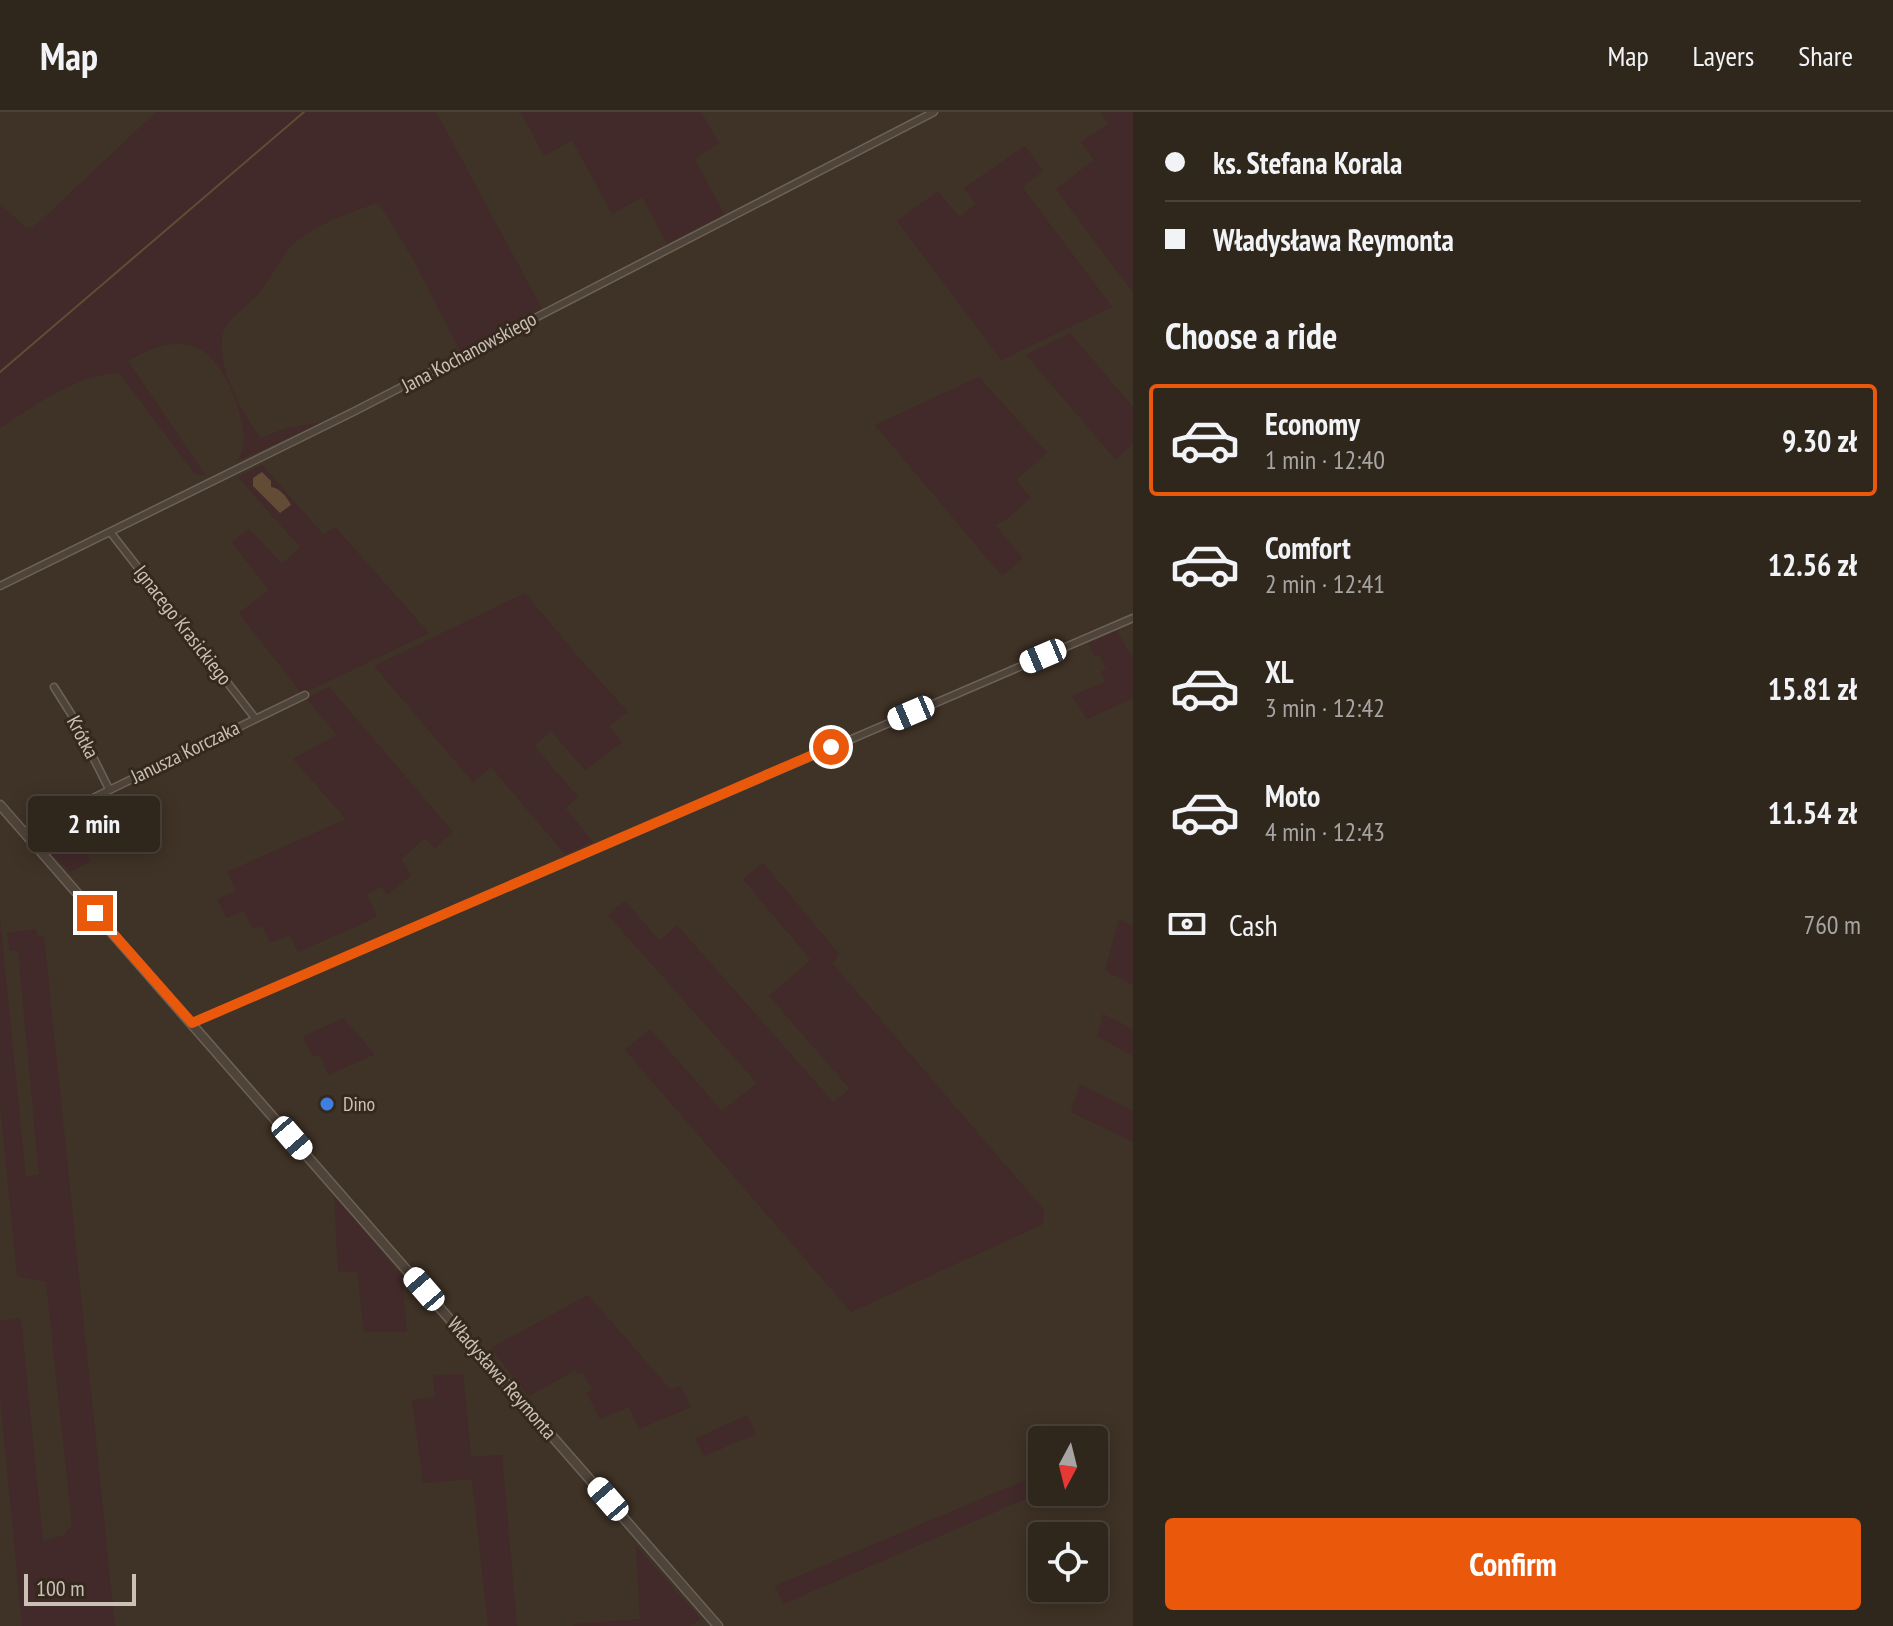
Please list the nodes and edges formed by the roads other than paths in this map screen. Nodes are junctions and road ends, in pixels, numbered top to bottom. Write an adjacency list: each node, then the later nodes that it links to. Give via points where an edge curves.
1 (934, 112): 2 (street, Jana Kochanowskiego)
2 (111, 533): 3 (street, Jana Kochanowskiego); 7 (street, Ignacego Krasickiego)
3 (0, 586)
4 (1133, 618): 11 (street)
5 (54, 687): 8 (street, Krótka)
6 (305, 695): 7 (street, Janusza Korczaka)
7 (255, 718): 8 (street, Janusza Korczaka)
8 (109, 789): 10 (street, Janusza Korczaka)
9 (0, 805): 10 (street, Władysława Reymonta)
10 (23, 832): 11 (street, Władysława Reymonta)
11 (192, 1023): 12 (street, Władysława Reymonta)
12 (718, 1626)

